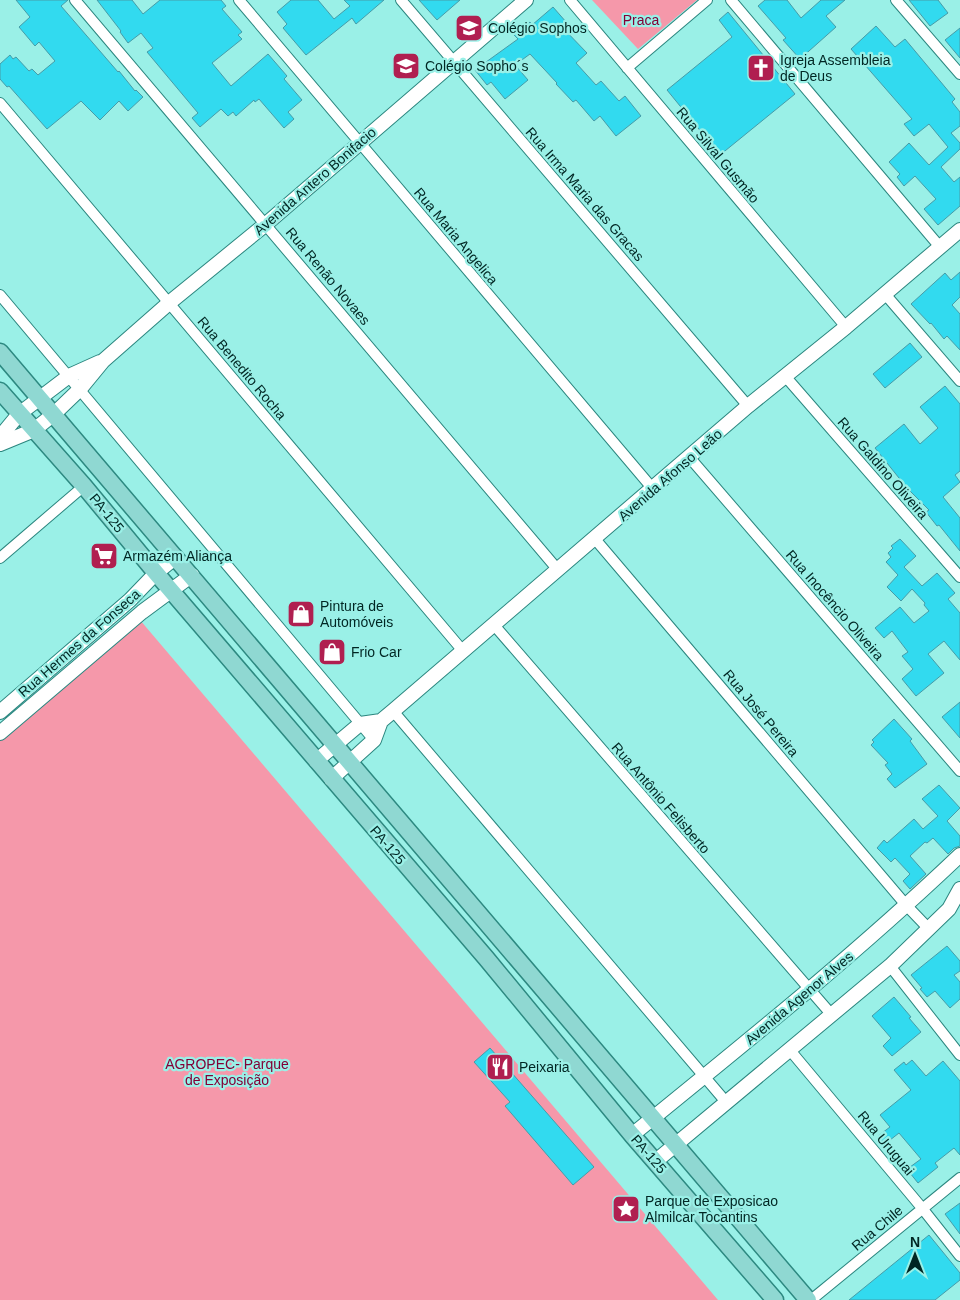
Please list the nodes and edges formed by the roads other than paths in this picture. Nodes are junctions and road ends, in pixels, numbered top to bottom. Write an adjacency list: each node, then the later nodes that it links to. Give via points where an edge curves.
1 (75, 0): 14 (street, Rua Renão Novaes)
2 (239, 0): 13 (street, Rua Maria Angelica)
3 (401, 0): 9 (street, Rua Irma Maria das Gracas)
4 (526, 0): 9 (street, Avenida Antero Bonifacio)
5 (570, 0): 10 (street, Rua Silval Gusmão)
6 (707, 0): 10 (street)
7 (731, 0): 16 (street)
8 (896, 0): 11 (street)
9 (454, 62): 13 (street, Avenida Antero Bonifacio); 29 (street, Rua Irma Maria das Gracas)
10 (627, 68): 20 (street, Rua Silval Gusmão)
11 (960, 74)
12 (0, 104): 19 (street, Rua Benedito Rocha)
13 (359, 143): 14 (street, Avenida Antero Bonifacio); 37 (street, Rua Maria Angelica)
14 (266, 224): 19 (street, Avenida Antero Bonifacio); 41 (street, Rua Renão Novaes)
15 (960, 230): 16 (street, Avenida Afonso Leão)
16 (940, 247): 17 (street, Avenida Afonso Leão)
17 (885, 294): 20 (street, Avenida Afonso Leão); 25 (street)
18 (0, 295): 23 (street)
19 (169, 303): 22 (street, Avenida Antero Bonifacio); 47 (street, Rua Benedito Rocha)
20 (846, 327): 24 (street, Avenida Afonso Leão)
21 (0, 352): 28 (main road, PA-125)
22 (103, 361): 23 (street, Avenida Antero Bonifacio); 26 (street, Avenida Antero Bonifacio)
23 (69, 376): 26 (street); 28 (street, Avenida Antero Bonifacio)
24 (785, 376): 29 (street, Avenida Afonso Leão); 44 (street, Rua Galdino Oliveira)
25 (960, 381)
26 (80, 389): 31 (street, Avenida Antero Bonifacio); 51 (street)
27 (0, 391): 30 (main road, PA-125 / PA-125)
28 (40, 398): 30 (street, Avenida Antero Bonifacio); 31 (main road, PA-125)
29 (748, 406): 35 (street, Avenida Afonso Leão)
30 (20, 414): 32 (main road, PA-125 / PA-125); 33 (street, Avenida Antero Bonifacio)
31 (54, 414): 32 (street, Avenida Antero Bonifacio); 39 (main road, PA-125)
32 (34, 430): 34 (street, Avenida Antero Bonifacio); 36 (main road, PA-125 / PA-125)
33 (0, 437)
34 (0, 444)
35 (690, 458): 37 (street, Avenida Afonso Leão); 57 (street, Rua Inocêncio Oliveira)
36 (84, 486): 40 (street); 42 (main road, PA-125 / PA-125)
37 (653, 489): 38 (street, Avenida Afonso Leão)
38 (595, 539): 41 (street, Avenida Afonso Leão); 63 (street, Rua José Pereira)
39 (176, 557): 42 (street, Rua Hermes da Fonseca); 43 (main road, PA-125)
40 (0, 558)
41 (558, 570): 46 (street, Avenida Afonso Leão)
42 (156, 573): 45 (main road, PA-125 / PA-125); 49 (street, Rua Hermes da Fonseca, via 130,600)
43 (192, 575): 45 (street); 54 (main road, PA-125)
44 (960, 577)
45 (171, 591): 52 (street); 55 (main road, PA-125 / PA-125)
46 (494, 624): 47 (street, Avenida Afonso Leão); 68 (street, Rua Antônio Felisberto)
47 (463, 651): 48 (street, Avenida Afonso Leão)
48 (393, 711): 50 (street, Avenida Afonso Leão); 72 (street)
49 (0, 712)
50 (381, 721): 51 (street); 53 (street, Avenida Afonso Leão)
51 (360, 724): 53 (street); 54 (street)
52 (0, 733)
53 (374, 740): 56 (street, Avenida Afonso Leão)
54 (336, 745): 55 (street); 56 (main road, PA-125)
55 (316, 761): 58 (main road, PA-125 / PA-125)
56 (350, 762): 58 (street, Avenida Afonso Leão); 59 (main road, PA-125)
57 (960, 771)
58 (331, 778): 61 (main road, PA-125 / PA-125)
59 (417, 842): 61 (main road); 65 (main road, PA-125)
60 (960, 855): 63 (street, Avenida Agenor Alves)
61 (398, 856): 66 (main road, PA-125 / PA-125)
62 (960, 889): 64 (street, via 949,909)
63 (906, 905): 64 (street, Rua José Pereira); 68 (street, Avenida Agenor Alves)
64 (929, 930): 67 (street)
65 (504, 942): 66 (main road); 74 (main road, PA-125)
66 (486, 958): 75 (main road, PA-125 / PA-125)
67 (890, 966): 69 (street); 71 (street)
68 (808, 990): 69 (street, Rua Antônio Felisberto); 72 (street, Avenida Agenor Alves)
69 (831, 1014): 70 (street)
70 (789, 1049): 73 (street); 79 (street, Rua Uruguai)
71 (960, 1056)
72 (704, 1078): 73 (street); 74 (street, Avenida Agenor Alves)
73 (726, 1102): 76 (street)
74 (653, 1118): 75 (street, Avenida Agenor Alves); 76 (main road, PA-125)
75 (632, 1135): 77 (main road, PA-125 / PA-125)
76 (675, 1145): 77 (street); 82 (main road, PA-125)
77 (656, 1161): 81 (main road, PA-125 / PA-125)
78 (960, 1178): 79 (street, Rua Chile)
79 (922, 1208): 80 (street, Rua Uruguai); 82 (street, Rua Chile)
80 (960, 1256)
81 (775, 1300)
82 (810, 1300)

